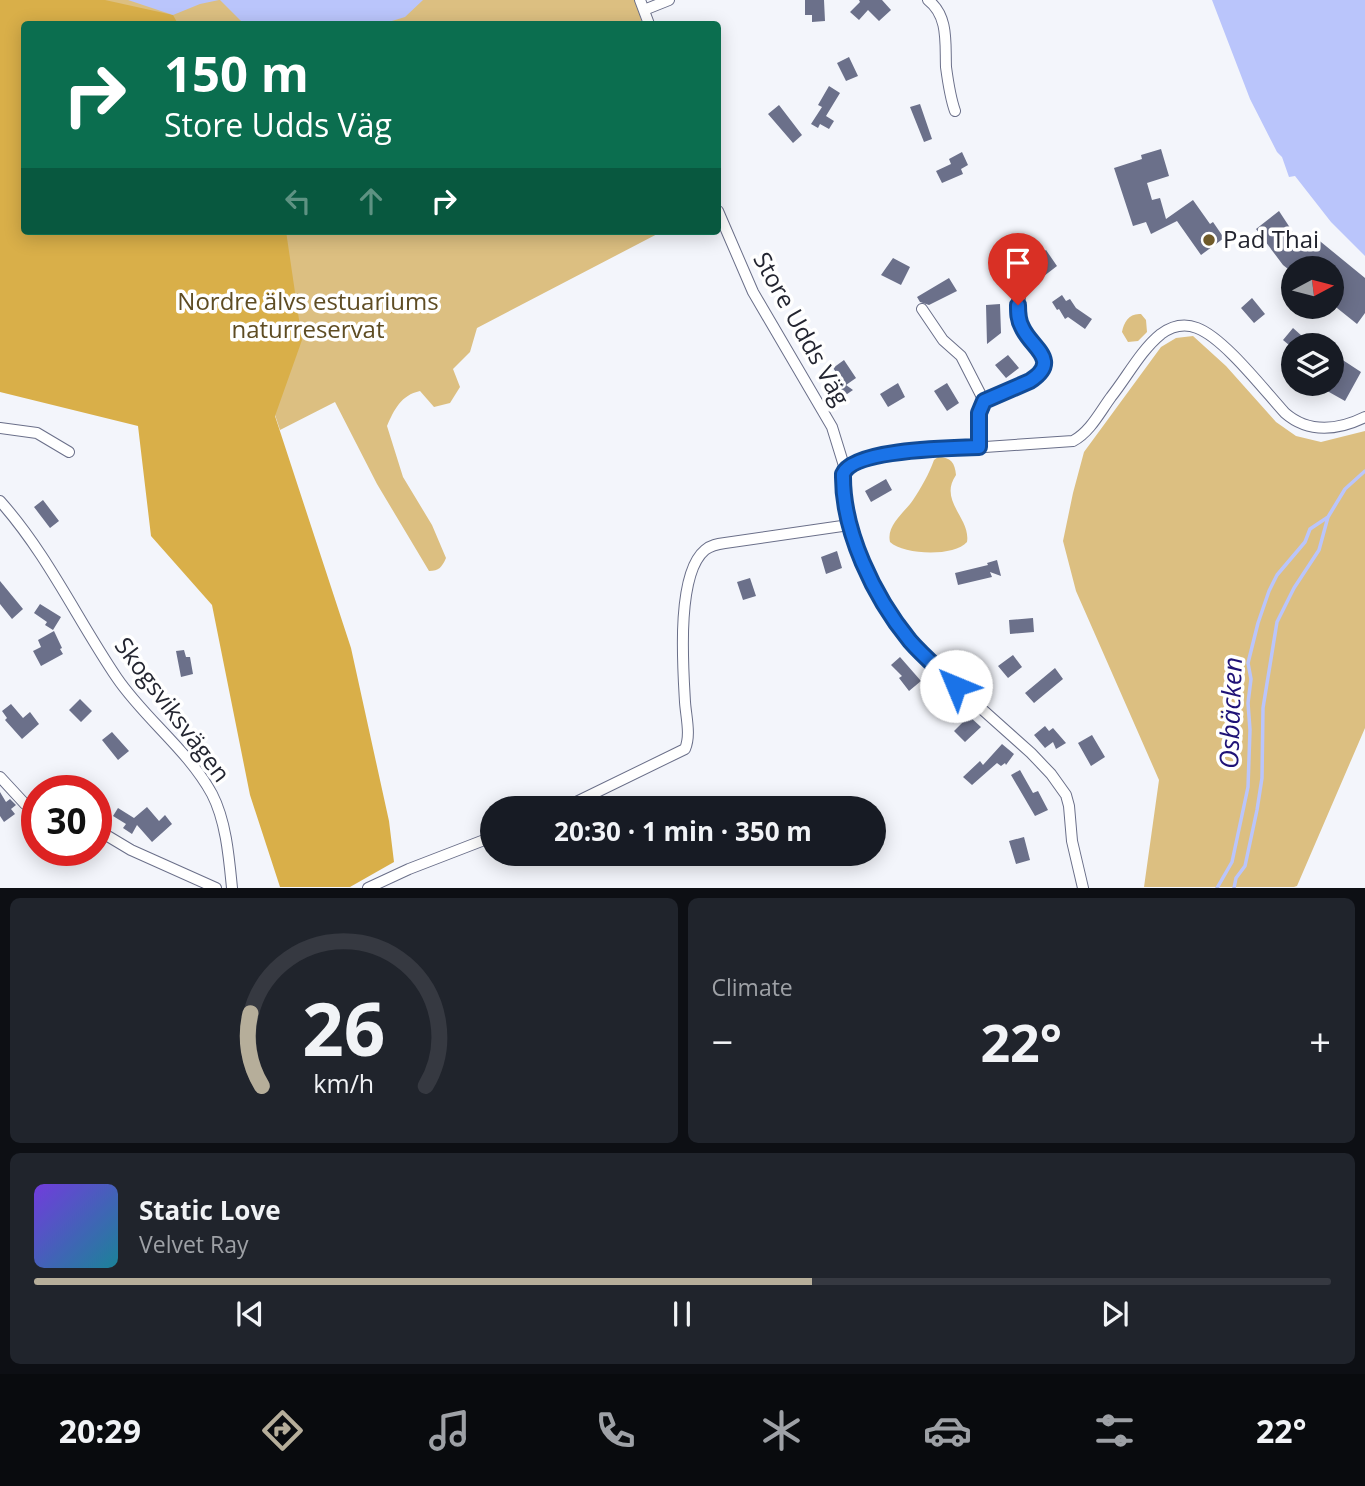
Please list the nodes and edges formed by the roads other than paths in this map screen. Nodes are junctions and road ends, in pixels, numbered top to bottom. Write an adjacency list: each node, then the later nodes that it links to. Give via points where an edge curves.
1 (669, 0): 3 (street)
2 (928, 0): 4 (street, via 942,17)
3 (642, 5)
4 (955, 111)
5 (721, 218): 13 (street, Store Udds Väg, via 753,292 832,428)
6 (1021, 291): 8 (street, via 1018,318 1043,355 1042,369 1030,381)
7 (922, 309): 8 (street, via 943,340 961,356)
8 (984, 401): 11 (street, via 979,413)
9 (1365, 417): 11 (street, via 1334,428 1296,421 1222,345 1198,328 1185,325 1171,328 1154,341 1077,439)
10 (0, 428): 12 (street, via 37,433)
11 (979, 447): 13 (street, via 880,456)
12 (69, 452)
13 (845, 468): 15 (street, Store Udds Väg)
14 (0, 500): 22 (street, Skogsviksvägen, via 37,546 119,681 211,793 221,821)
15 (849, 524): 17 (street, via 713,545 704,551 691,574 684,620 685,749); 24 (street, Store Udds Väg, via 860,557 910,640 1031,753 1066,795)
16 (0, 777): 18 (street)
17 (589, 796)
18 (21, 800)
19 (112, 839): 21 (street)
20 (480, 842): 23 (street)
21 (216, 887)
22 (232, 887)
23 (368, 887)
24 (1083, 887)

